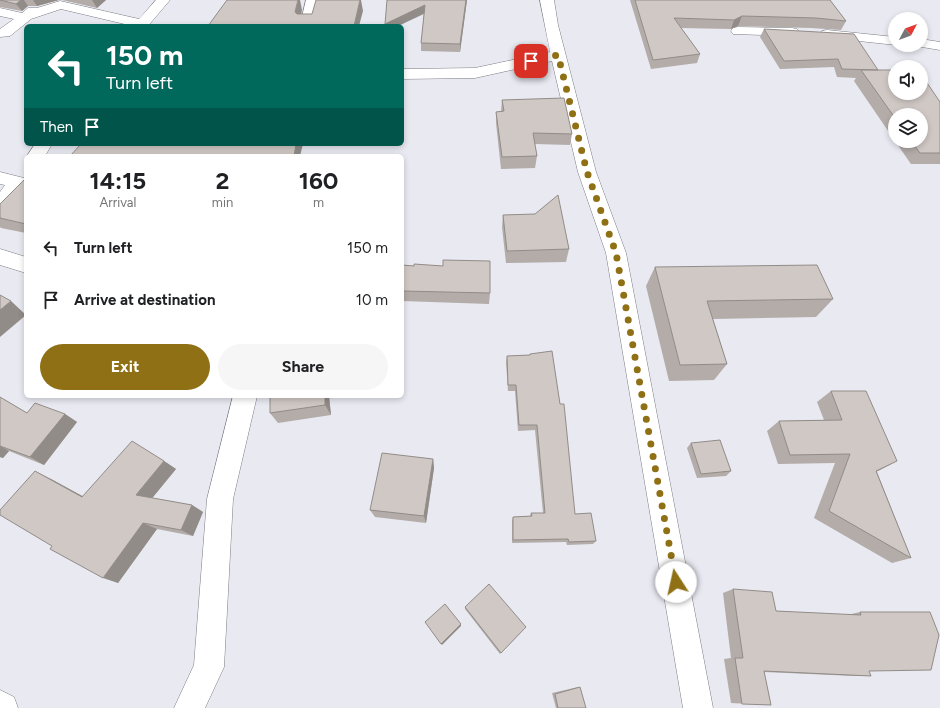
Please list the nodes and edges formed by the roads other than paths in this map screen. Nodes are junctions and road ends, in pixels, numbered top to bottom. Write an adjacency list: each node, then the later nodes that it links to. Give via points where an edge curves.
1 (49, 0): 6 (street)
2 (163, 0): 8 (street)
3 (313, 0): 9 (street)
4 (547, 0): 15 (street)
5 (0, 12): 6 (street)
6 (24, 17): 7 (street, via 60,5); 11 (street, via 5,33)
7 (137, 24)
8 (142, 24)
9 (307, 24)
10 (738, 31): 12 (street, via 807,32)
11 (0, 32)
12 (888, 40)
13 (928, 45): 14 (street)
14 (940, 46)
15 (558, 55): 16 (street, via 475,73); 26 (street, via 587,172 616,253)
16 (404, 74)
17 (22, 177): 18 (street); 19 (street, via 8,194)
18 (0, 178)
19 (0, 210)
20 (0, 257): 21 (street)
21 (24, 264)
22 (245, 398): 25 (street, via 220,499 209,666)
23 (0, 705): 24 (street)
24 (3, 708)
25 (189, 708)
26 (698, 708)

